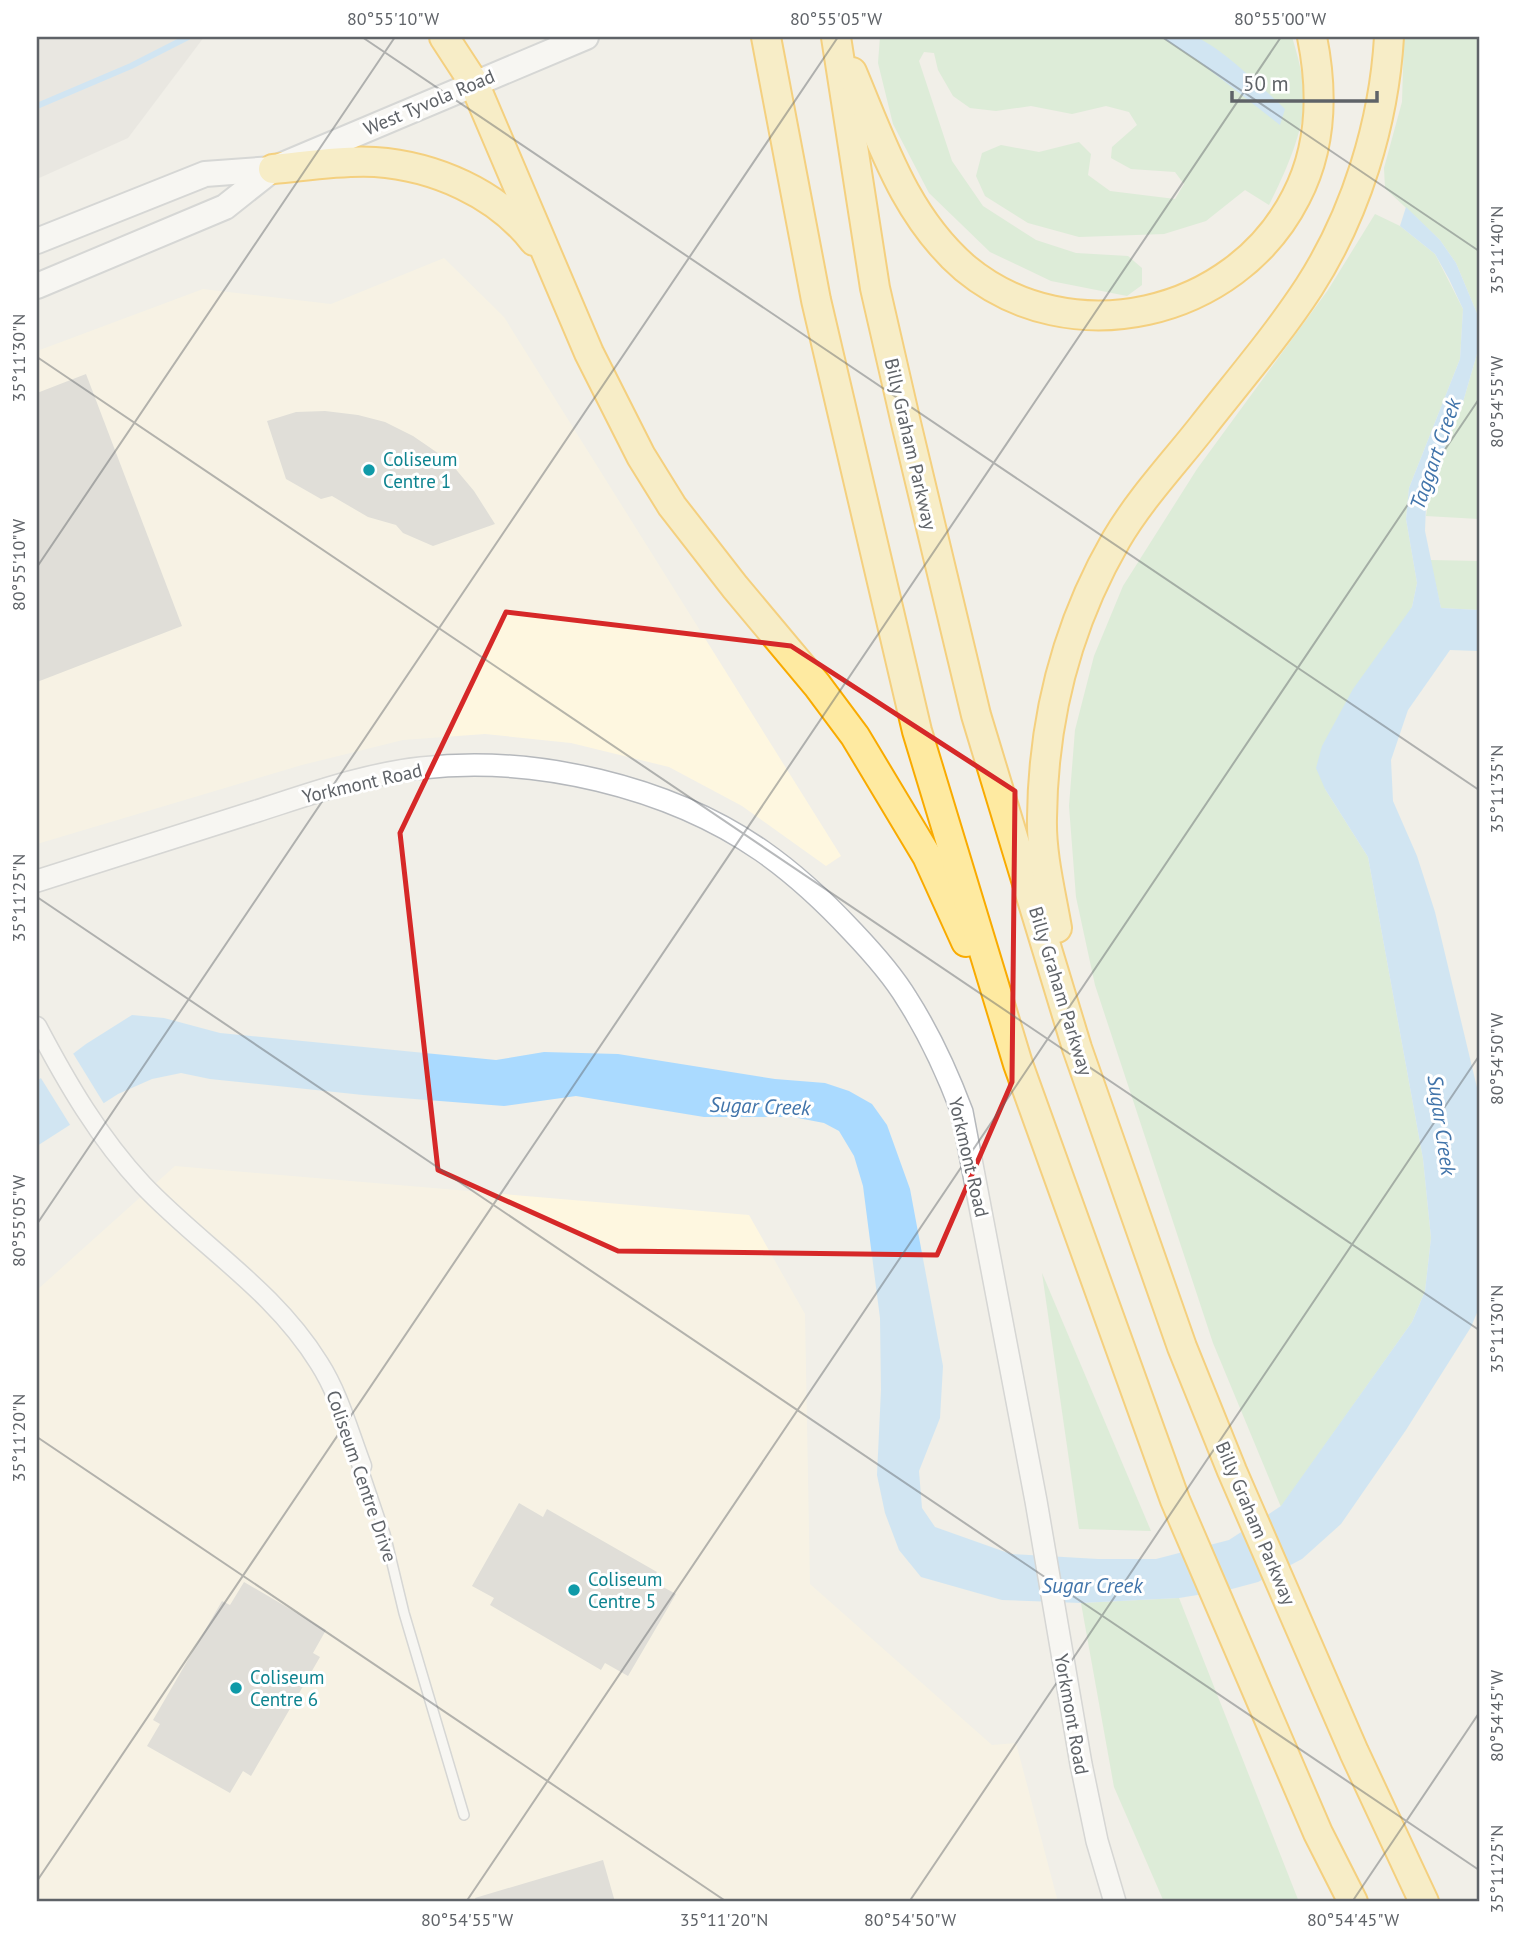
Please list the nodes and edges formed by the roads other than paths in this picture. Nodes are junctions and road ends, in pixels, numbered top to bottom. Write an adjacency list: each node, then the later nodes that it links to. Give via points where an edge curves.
1 (444, 37): 7 (highway)
2 (586, 37): 7 (main road, West Tyvola Road)
3 (766, 37): 15 (highway, via 816,300 917,731)
4 (837, 37): 5 (highway, via 905,197 963,266 1006,294 1038,307 1107,316 1169,306 1201,293 1245,264 1279,226 1296,197 1315,144 1320,104); 14 (highway, Billy Graham Parkway, via 876,288 906,423 976,715)
5 (1312, 37)
6 (1389, 37): 14 (highway, via 1381,104 1367,157 1324,261 1278,332 1118,537 1093,583 1064,657 1052,708 1041,820)
7 (474, 83): 8 (main road, West Tyvola Road); 10 (highway)
8 (273, 169): 9 (main road, West Tyvola Road, via 205,174); 10 (highway, via 373,162 423,170 475,191 503,210); 11 (main road, West Tyvola Road, via 225,207)
9 (40, 235)
10 (549, 260): 15 (highway, via 620,417 672,506 855,736 927,856)
11 (37, 286)
12 (37, 881): 18 (street, Yorkmont Road, via 374,777 419,768 504,766 566,774 641,792 706,819 761,850 820,897 872,952 907,998 942,1059 962,1112 1097,1841)
13 (37, 1026): 16 (street, Coliseum Centre Drive, via 115,1153 294,1328 329,1379)
14 (1077, 1048): 20 (highway, Billy Graham Parkway, via 1182,1347 1232,1471 1353,1752)
15 (1018, 1064): 19 (highway, via 1175,1500 1318,1833)
16 (362, 1466): 17 (lane, Coliseum Centre Drive)
17 (464, 1815)
18 (1115, 1902)
19 (1353, 1902)
20 (1424, 1902)

